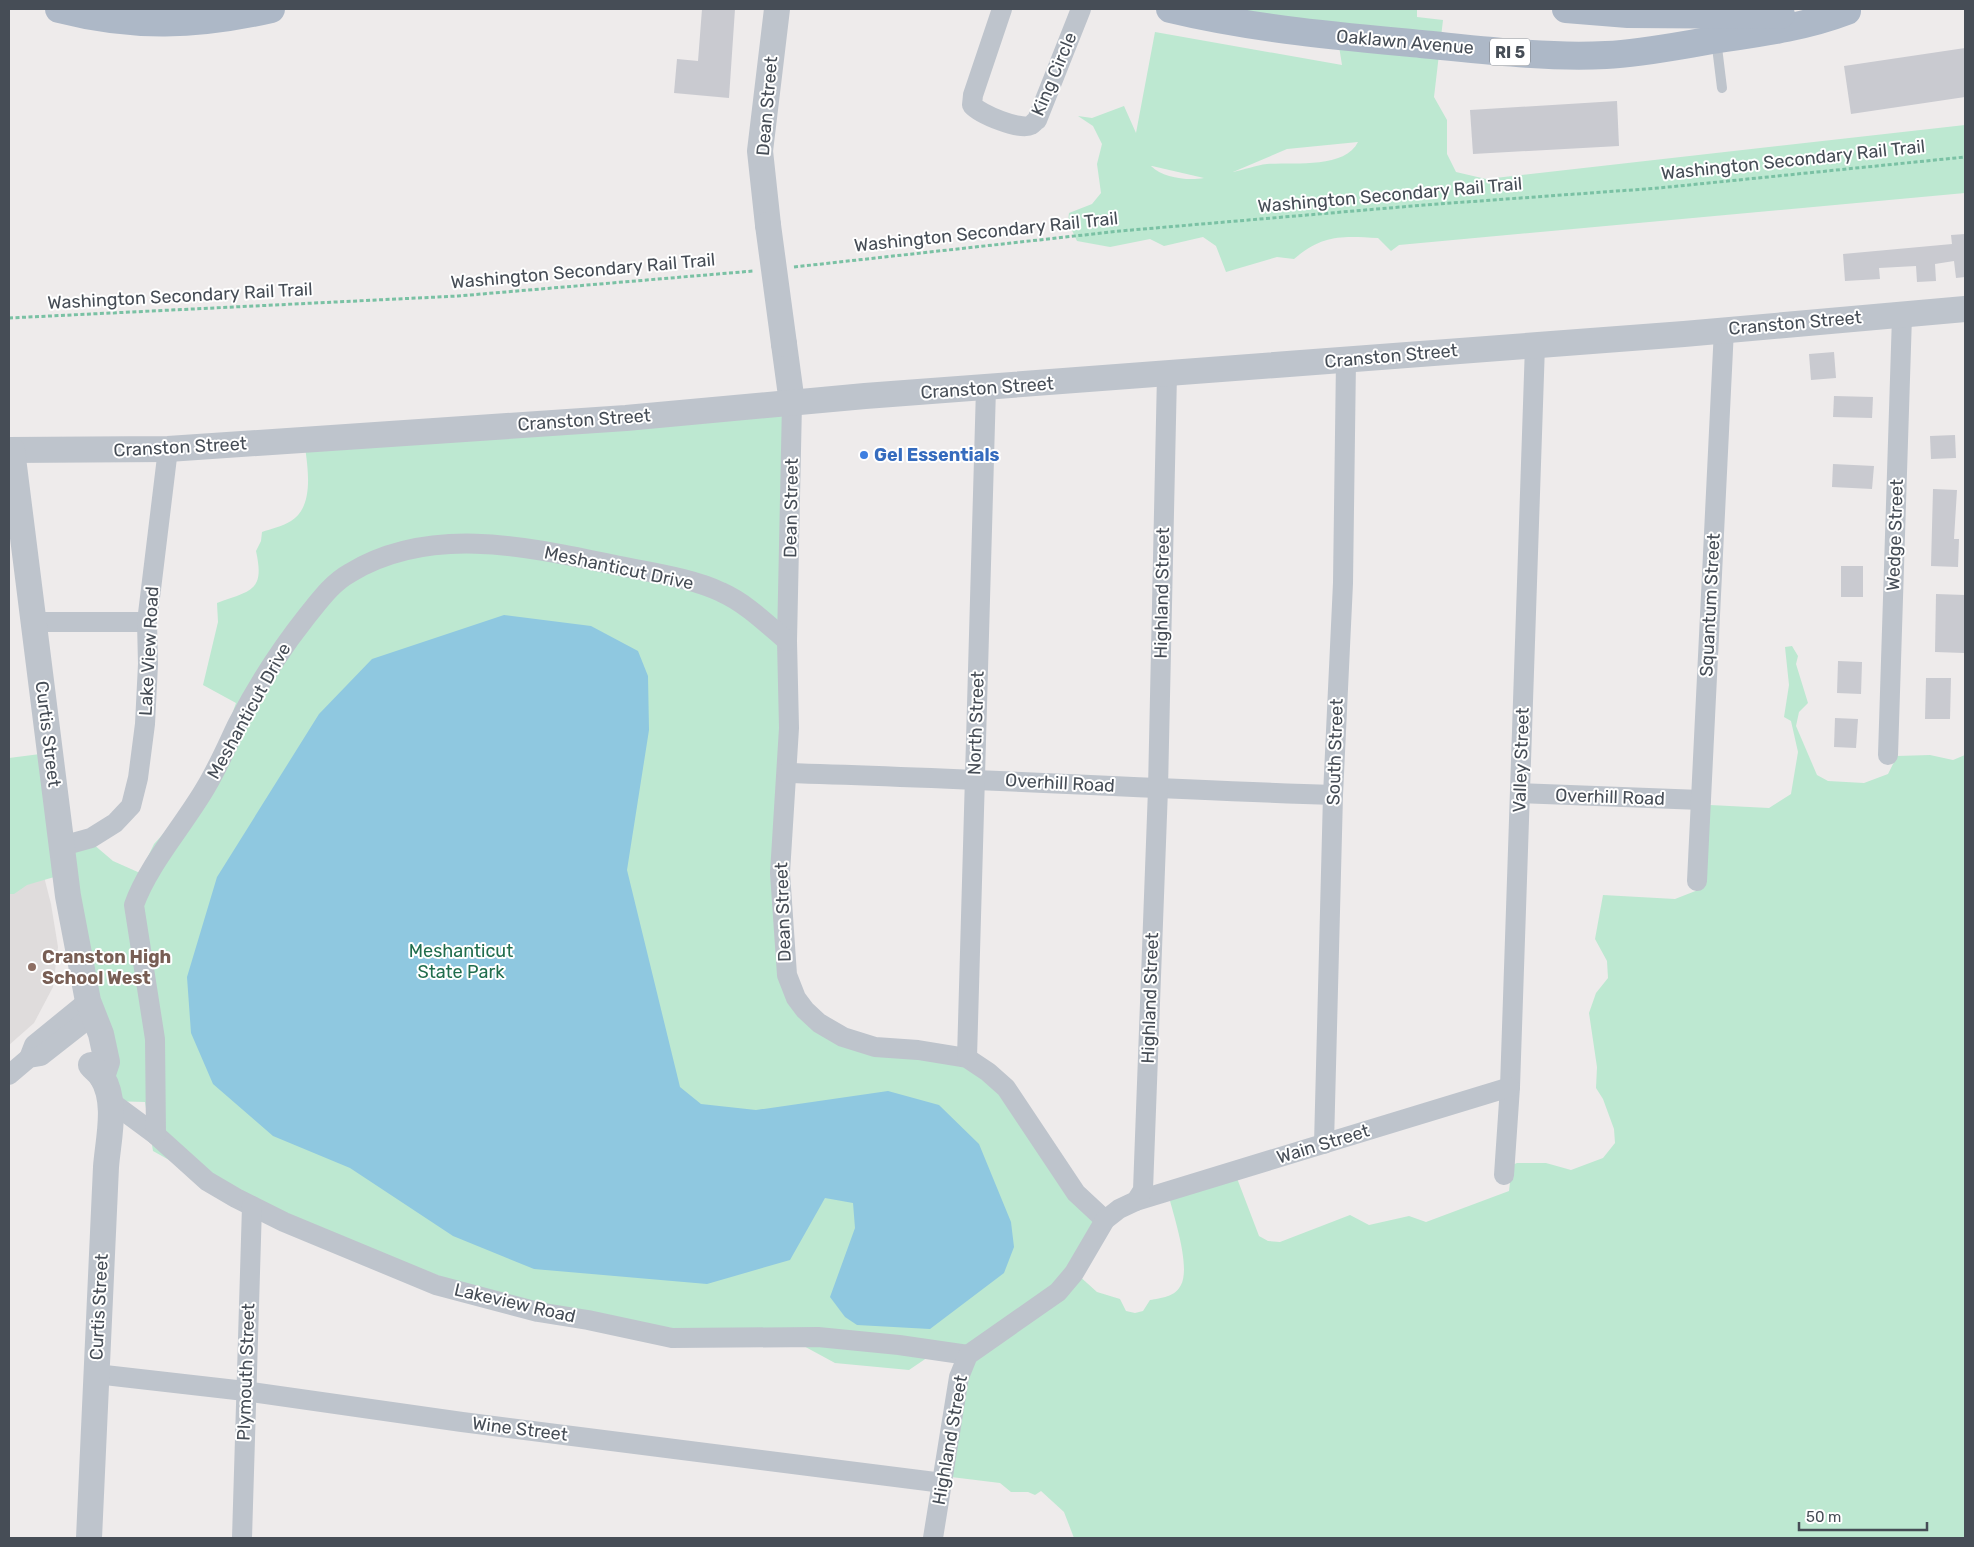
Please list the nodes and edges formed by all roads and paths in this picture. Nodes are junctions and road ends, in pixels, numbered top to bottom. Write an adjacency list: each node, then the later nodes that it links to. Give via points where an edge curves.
1 (60, 9): 2 (main road, via 93,18 148,24 211,20)
2 (271, 9)
3 (777, 9): 22 (street, Dean Street, bridge, via 760,151)
4 (1002, 9): 5 (street, King Circle, via 972,105 977,111 1022,126 1030,126 1037,120)
5 (1081, 9)
6 (1170, 9): 9 (main road, Oaklawn Avenue / RI 5, via 1302,33 1545,54 1606,55)
7 (1566, 9): 8 (main road, Oaklawn Avenue / RI 5, via 1628,14 1763,16)
8 (1856, 10): 9 (main road, Oaklawn Avenue / RI 5, via 1822,21)
9 (1716, 40): 10 (lane)
10 (1722, 88)
11 (1965, 157): 12 (path, Washington Secondary Rail Trail, via 1659,188 1120,231)
12 (790, 267)
13 (761, 270): 16 (path, Washington Secondary Rail Trail, via 458,296)
14 (1965, 309): 15 (street, Cranston Street)
15 (1902, 316): 17 (street, Cranston Street); 28 (street, Wedge Street)
16 (9, 318)
17 (1724, 329): 18 (street, Cranston Street); 34 (street, Squantum Street)
18 (1535, 345): 19 (street, Cranston Street); 32 (street, Valley Street)
19 (1346, 360): 20 (street, Cranston Street); 33 (street, South Street, via 1343,582)
20 (1167, 374): 21 (street, Cranston Street); 31 (street, Highland Street)
21 (986, 388): 22 (street, Cranston Street); 30 (street, North Street)
22 (792, 403): 23 (street, Cranston Street, via 626,418); 27 (street, Dean Street)
23 (168, 449): 24 (street, Cranston Street); 26 (street, Lake View Road)
24 (10, 450): 25 (street, Curtis Street)
25 (35, 622): 26 (street); 35 (street, Curtis Street)
26 (147, 622): 35 (street, Lake View Road, via 145,724 131,806 115,823 91,838)
27 (787, 641): 29 (street, Dean Street, via 790,728); 42 (street, Meshanticut Drive, via 745,606 721,592 644,571 510,546 458,544 414,548 378,558 337,582 276,657 206,786 151,869 134,905 155,1039)
28 (1888, 755)
29 (787, 774): 30 (street, Overhill Road); 38 (street, Dean Street, via 780,873 785,962 787,975 802,1006 829,1030 843,1037 875,1047)
30 (975, 778): 31 (street, Overhill Road); 38 (street, North Street)
31 (1158, 789): 33 (street, Overhill Road); 45 (street, Highland Street, via 1143,1190)
32 (1520, 794): 34 (street, Overhill Road); 40 (street, Valley Street)
33 (1333, 795): 43 (street, South Street)
34 (1700, 800): 36 (street, Squantum Street)
35 (62, 844): 37 (street, Curtis Street, via 68,896)
36 (1697, 881)
37 (90, 1009): 39 (street, via 34,1045 29,1058); 41 (street, Curtis Street, via 86,1037 92,1066)
38 (967, 1058): 47 (street, via 1006,1088 1076,1194)
39 (9, 1075)
40 (1510, 1087): 43 (street, Wain Street); 44 (street, Valley Street)
41 (106, 1089): 42 (street, Lakeview Road); 49 (street, Curtis Street)
42 (156, 1135): 46 (street, Lakeview Road, via 207,1181)
43 (1324, 1144): 45 (street, Wain Street)
44 (1504, 1175)
45 (1136, 1202): 47 (street, Highland Street)
46 (252, 1206): 48 (street, Lakeview Road, via 415,1278 538,1312 672,1338 818,1337); 50 (street, Plymouth Street)
47 (1105, 1220): 48 (street, Highland Street, via 1074,1273 1058,1292)
48 (968, 1355): 51 (street, Highland Street, via 959,1376)
49 (96, 1374): 50 (street, Wine Street); 52 (street, Curtis Street)
50 (245, 1391): 51 (street, Wine Street, via 462,1422); 53 (street, Plymouth Street)
51 (943, 1482): 54 (street, Highland Street)
52 (89, 1538)
53 (242, 1538)
54 (933, 1538)

